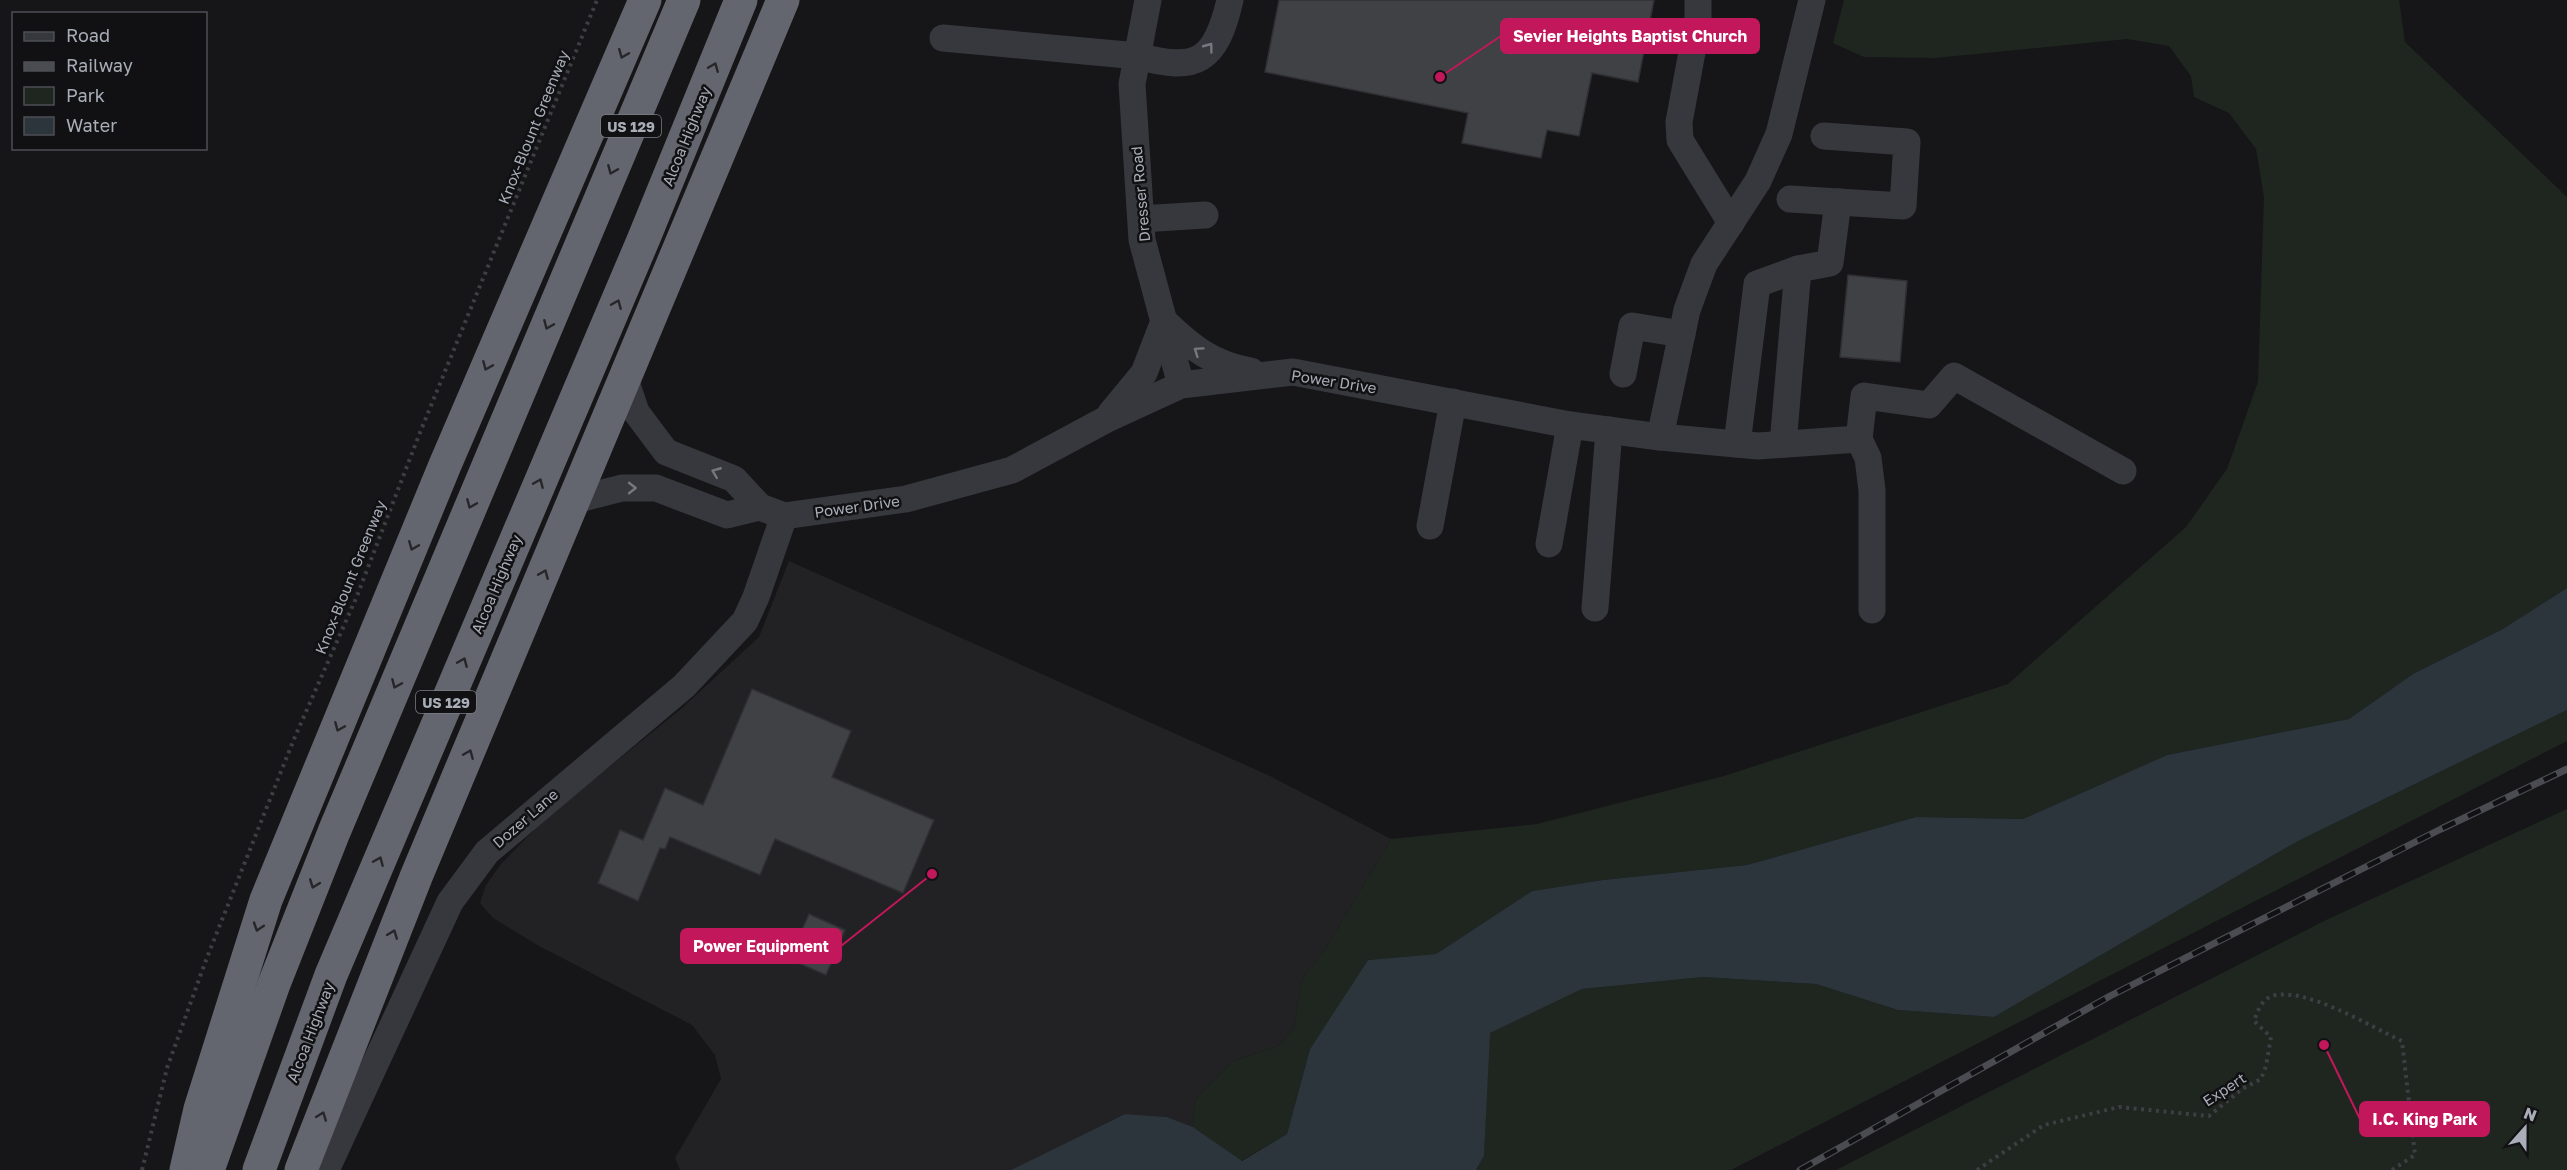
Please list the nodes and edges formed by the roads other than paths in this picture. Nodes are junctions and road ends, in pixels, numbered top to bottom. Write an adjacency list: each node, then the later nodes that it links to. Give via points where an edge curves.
1 (645, 0): 39 (highway, one-way to 39, via 445,465 266,900 200,1109)
2 (684, 0): 40 (highway, US 129, one-way to 40, via 339,821 274,984)
3 (741, 0): 41 (highway, Alcoa Highway / US 129, one-way to 3, via 332,975 645,238)
4 (783, 0): 22 (highway)
5 (1148, 0): 10 (street, Dresser Road)
6 (1230, 0): 10 (street, one-way to 6, via 1168,65 1195,63 1211,49)
7 (1698, 0): 16 (street, via 1698,20 1678,122 1680,140)
8 (1812, 0): 16 (street, via 1779,134 1758,181)
9 (944, 38): 10 (street)
10 (1138, 56): 15 (street, Dresser Road, via 1132,84)
11 (1824, 136): 13 (street, via 1907,142 1903,207)
12 (1790, 199): 13 (street)
13 (1838, 202): 17 (street, via 1830,263)
14 (1205, 215): 15 (street)
15 (1141, 219): 18 (street, Dresser Road, via 1142,240)
16 (1731, 223): 19 (street, via 1704,264)
17 (1798, 268): 30 (street, via 1757,284); 31 (street)
18 (1164, 321): 20 (street, one-way to 18, via 1219,364 1188,344); 23 (street, Dresser Road); 25 (street, via 1144,373)
19 (1682, 334): 21 (street, via 1632,326); 28 (street)
20 (1273, 374): 23 (street, Power Drive); 24 (street, Power Drive, via 1293,372)
21 (1623, 374)
22 (625, 379): 33 (highway); 34 (street, one-way to 22, via 734,479 666,452 636,412)
23 (1181, 385): 25 (street, Power Drive)
24 (1453, 402): 26 (street, Power Drive); 35 (street)
25 (1105, 420): 34 (street, Power Drive, via 1012,470 906,499)
26 (1570, 425): 27 (street, Power Drive); 36 (street)
27 (1609, 430): 28 (street, Power Drive); 37 (street)
28 (1660, 437): 30 (street, Power Drive)
29 (1859, 439): 31 (street, Power Drive); 32 (street, via 1864,396 1929,405 1954,376); 38 (street, via 1868,458 1872,490)
30 (1737, 444): 31 (street, Power Drive)
31 (1783, 444)
32 (2123, 471)
33 (575, 500): 34 (street, Power Drive, one-way to 34, via 622,488 656,488 728,515); 42 (highway, one-way to 33, via 416,877)
34 (772, 512): 43 (street, Dozer Lane, via 756,597 745,621 684,686 487,852 450,902)
35 (1430, 526)
36 (1549, 544)
37 (1595, 608)
38 (1872, 609)
39 (186, 1170)
40 (208, 1170)
41 (259, 1170)
42 (301, 1170)
43 (326, 1170)

